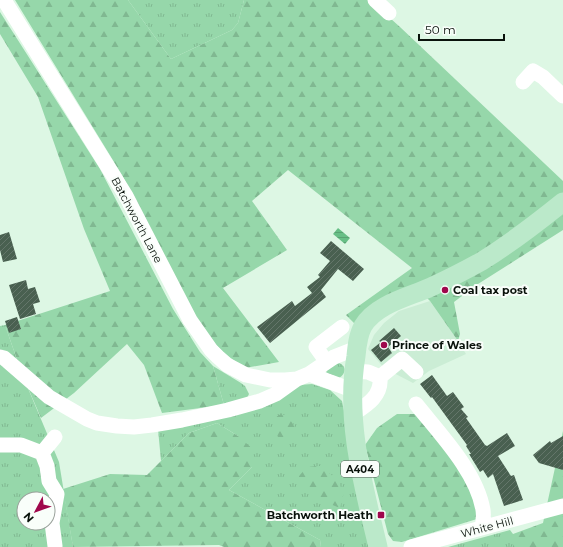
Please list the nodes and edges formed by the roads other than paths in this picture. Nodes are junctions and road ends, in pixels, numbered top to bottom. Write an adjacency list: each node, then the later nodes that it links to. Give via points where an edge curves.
1 (4, 0): 15 (street, Batchworth Lane, via 126,196 197,331 226,365)
2 (375, 0): 3 (street)
3 (389, 13)
4 (523, 82): 5 (street, via 533,71)
5 (563, 96)
6 (563, 202): 8 (main road, A404, via 516,239 481,262 374,314 363,326)
7 (342, 327): 10 (street, via 316,347)
8 (357, 348): 10 (street); 11 (main road, A404)
9 (0, 357): 17 (street, via 49,396 98,423 134,427 152,425)
10 (326, 361): 13 (street)
11 (353, 371): 14 (street, via 368,372); 16 (main road, A404)
12 (416, 372): 14 (street, via 402,359)
13 (303, 377): 15 (street, Batchworth Lane, via 270,380); 16 (street, Batchworth Lane); 17 (street, via 276,394)
14 (380, 377): 19 (street, via 381,384 377,394)
15 (257, 378): 17 (street, via 256,390)
16 (352, 390): 19 (main road, A404)
17 (249, 404)
18 (416, 404): 24 (street, via 455,454 474,485 481,499)
19 (353, 414): 26 (main road, A404, via 362,484)
20 (55, 437): 22 (street)
21 (0, 445): 22 (street, via 21,445)
22 (42, 453): 25 (street, via 52,465 49,481 57,494 52,523)
23 (563, 506): 24 (street, White Hill)
24 (482, 528): 27 (street, White Hill)
25 (55, 546)
26 (378, 547)
27 (411, 547)

